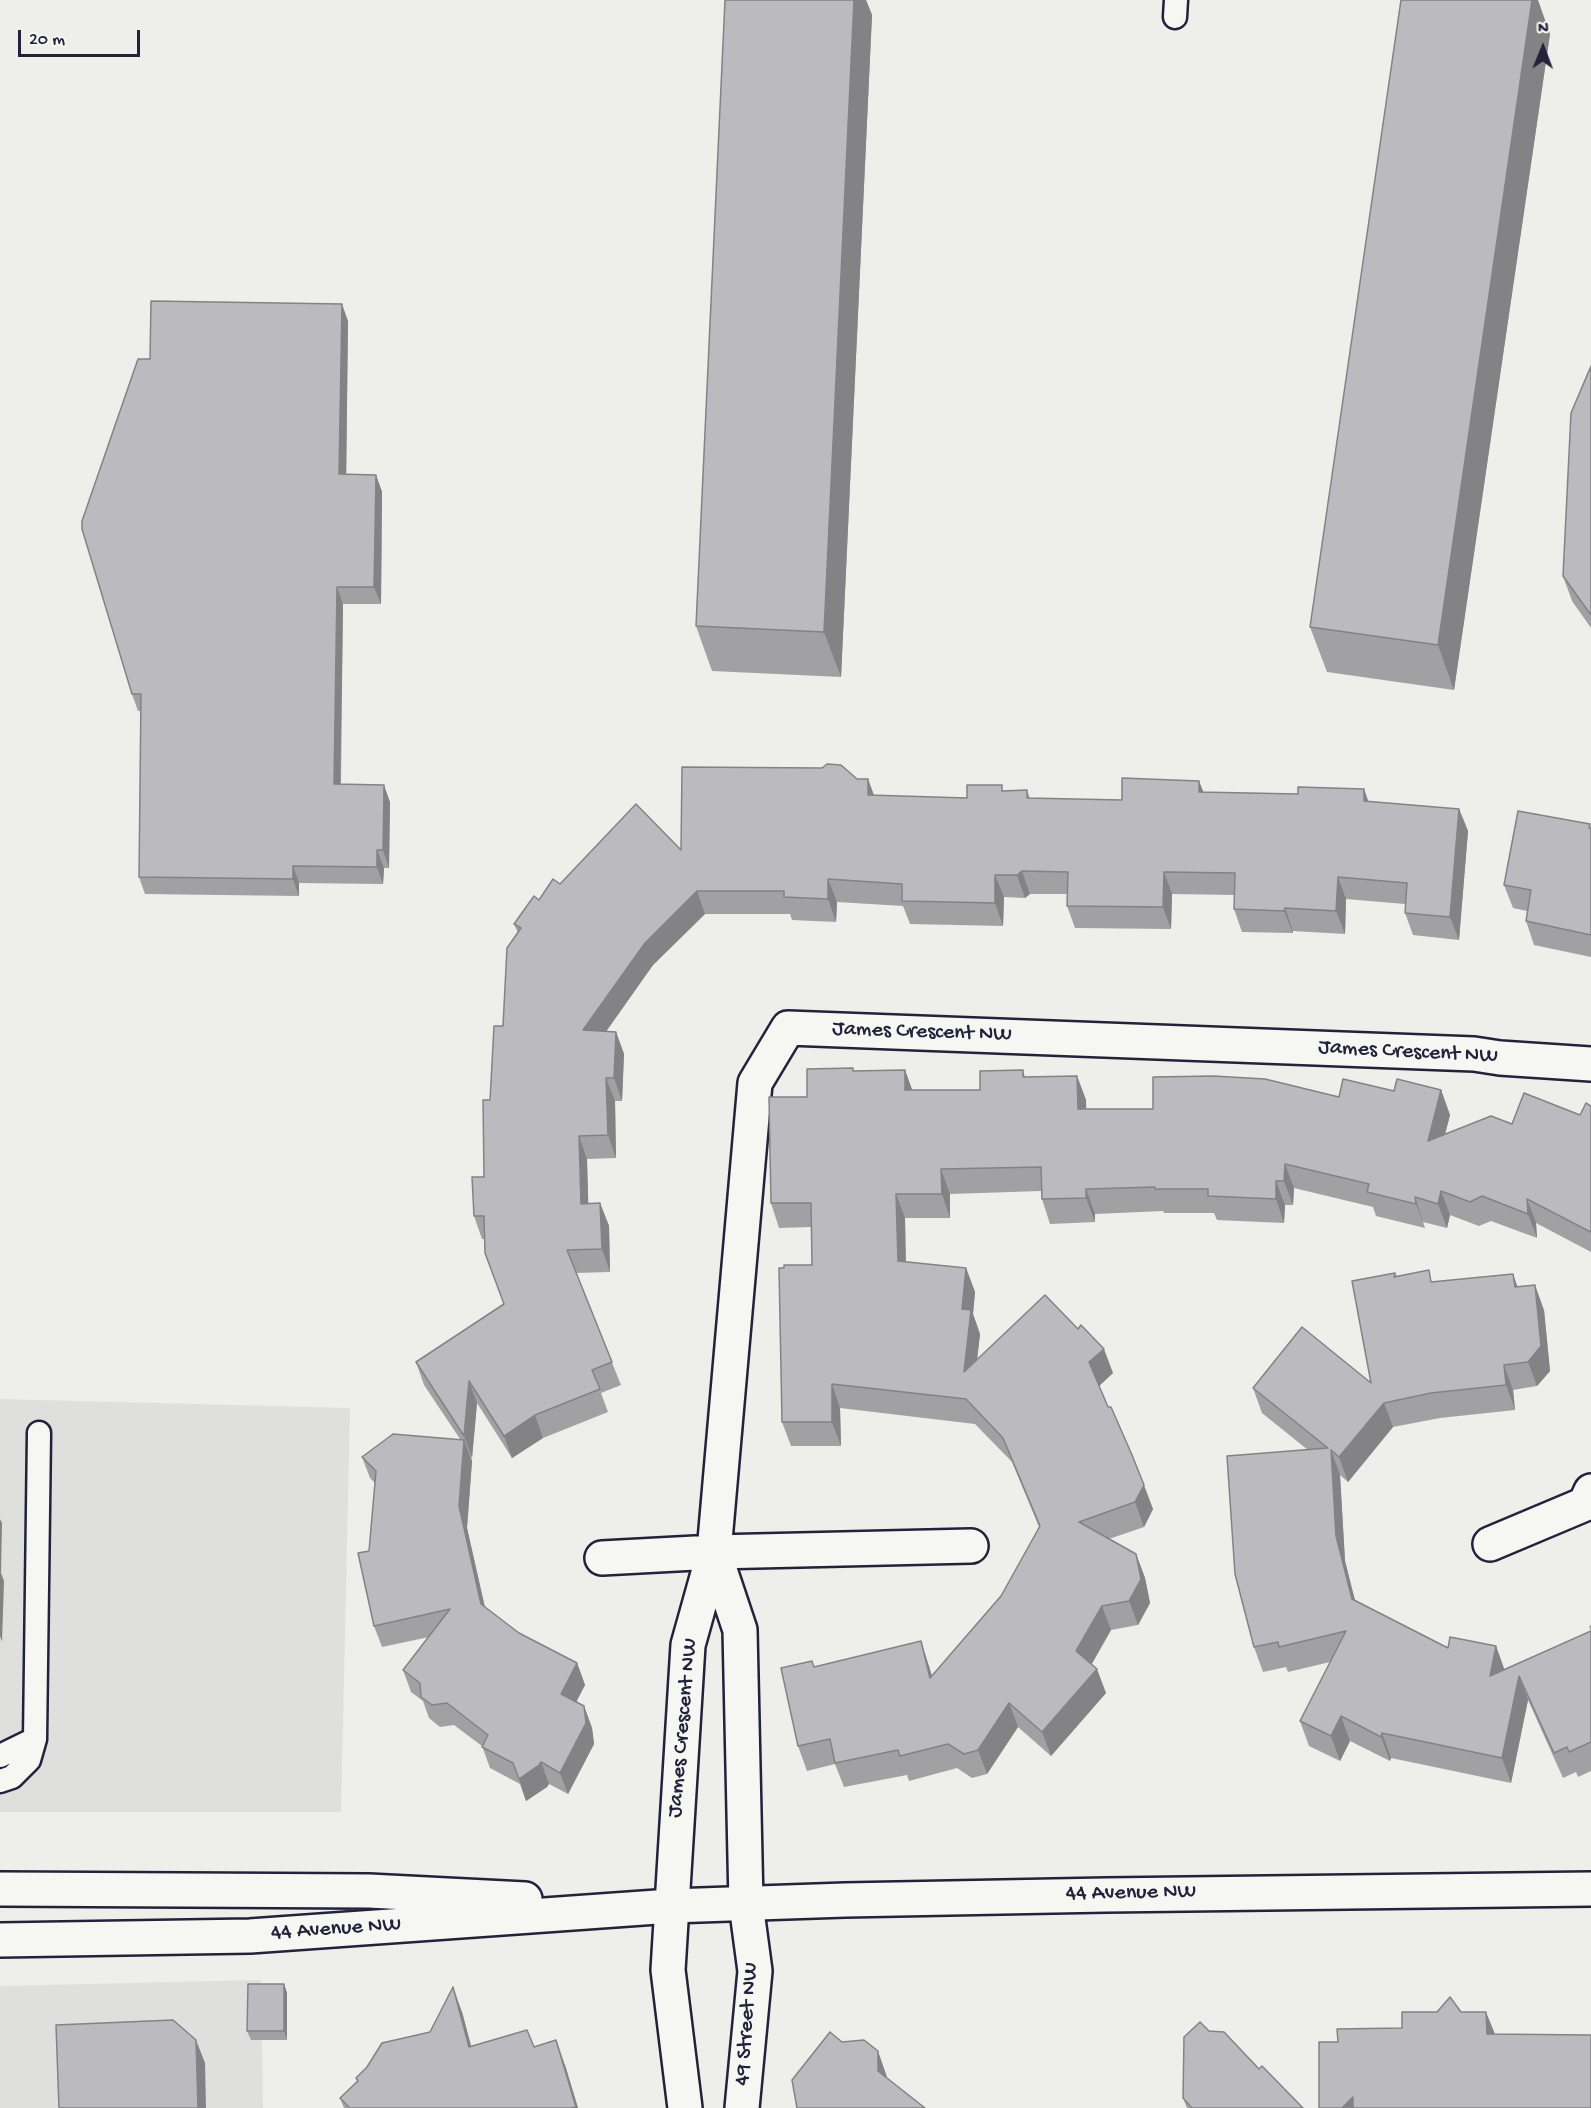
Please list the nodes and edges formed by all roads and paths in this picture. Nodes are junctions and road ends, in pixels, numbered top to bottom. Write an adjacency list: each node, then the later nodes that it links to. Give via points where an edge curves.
1 (1591, 1064): 6 (street, James Crescent NW, via 1474,1054 788,1028 755,1083)
2 (39, 1433): 8 (lane)
3 (1591, 1491): 4 (street, via 1585,1504)
4 (1490, 1544)
5 (971, 1546): 6 (street)
6 (714, 1552): 7 (street); 13 (street, James Crescent NW, via 740,1630); 14 (street, James Crescent NW, via 688,1645)
7 (602, 1558)
8 (35, 1739): 9 (lane); 10 (lane, via 29,1760 12,1777)
9 (0, 1756)
10 (0, 1781)
11 (0, 1889): 14 (street, 44 Avenue NW, via 369,1891)
12 (1591, 1889): 13 (street, 44 Avenue NW, via 1106,1894)
13 (746, 1904): 14 (street, 44 Avenue NW); 17 (street, 49 Street NW, via 755,1971)
14 (671, 1906): 15 (street, 44 Avenue NW, via 250,1936); 16 (street, via 668,1970)
15 (0, 1940)
16 (685, 2108)
17 (742, 2108)

